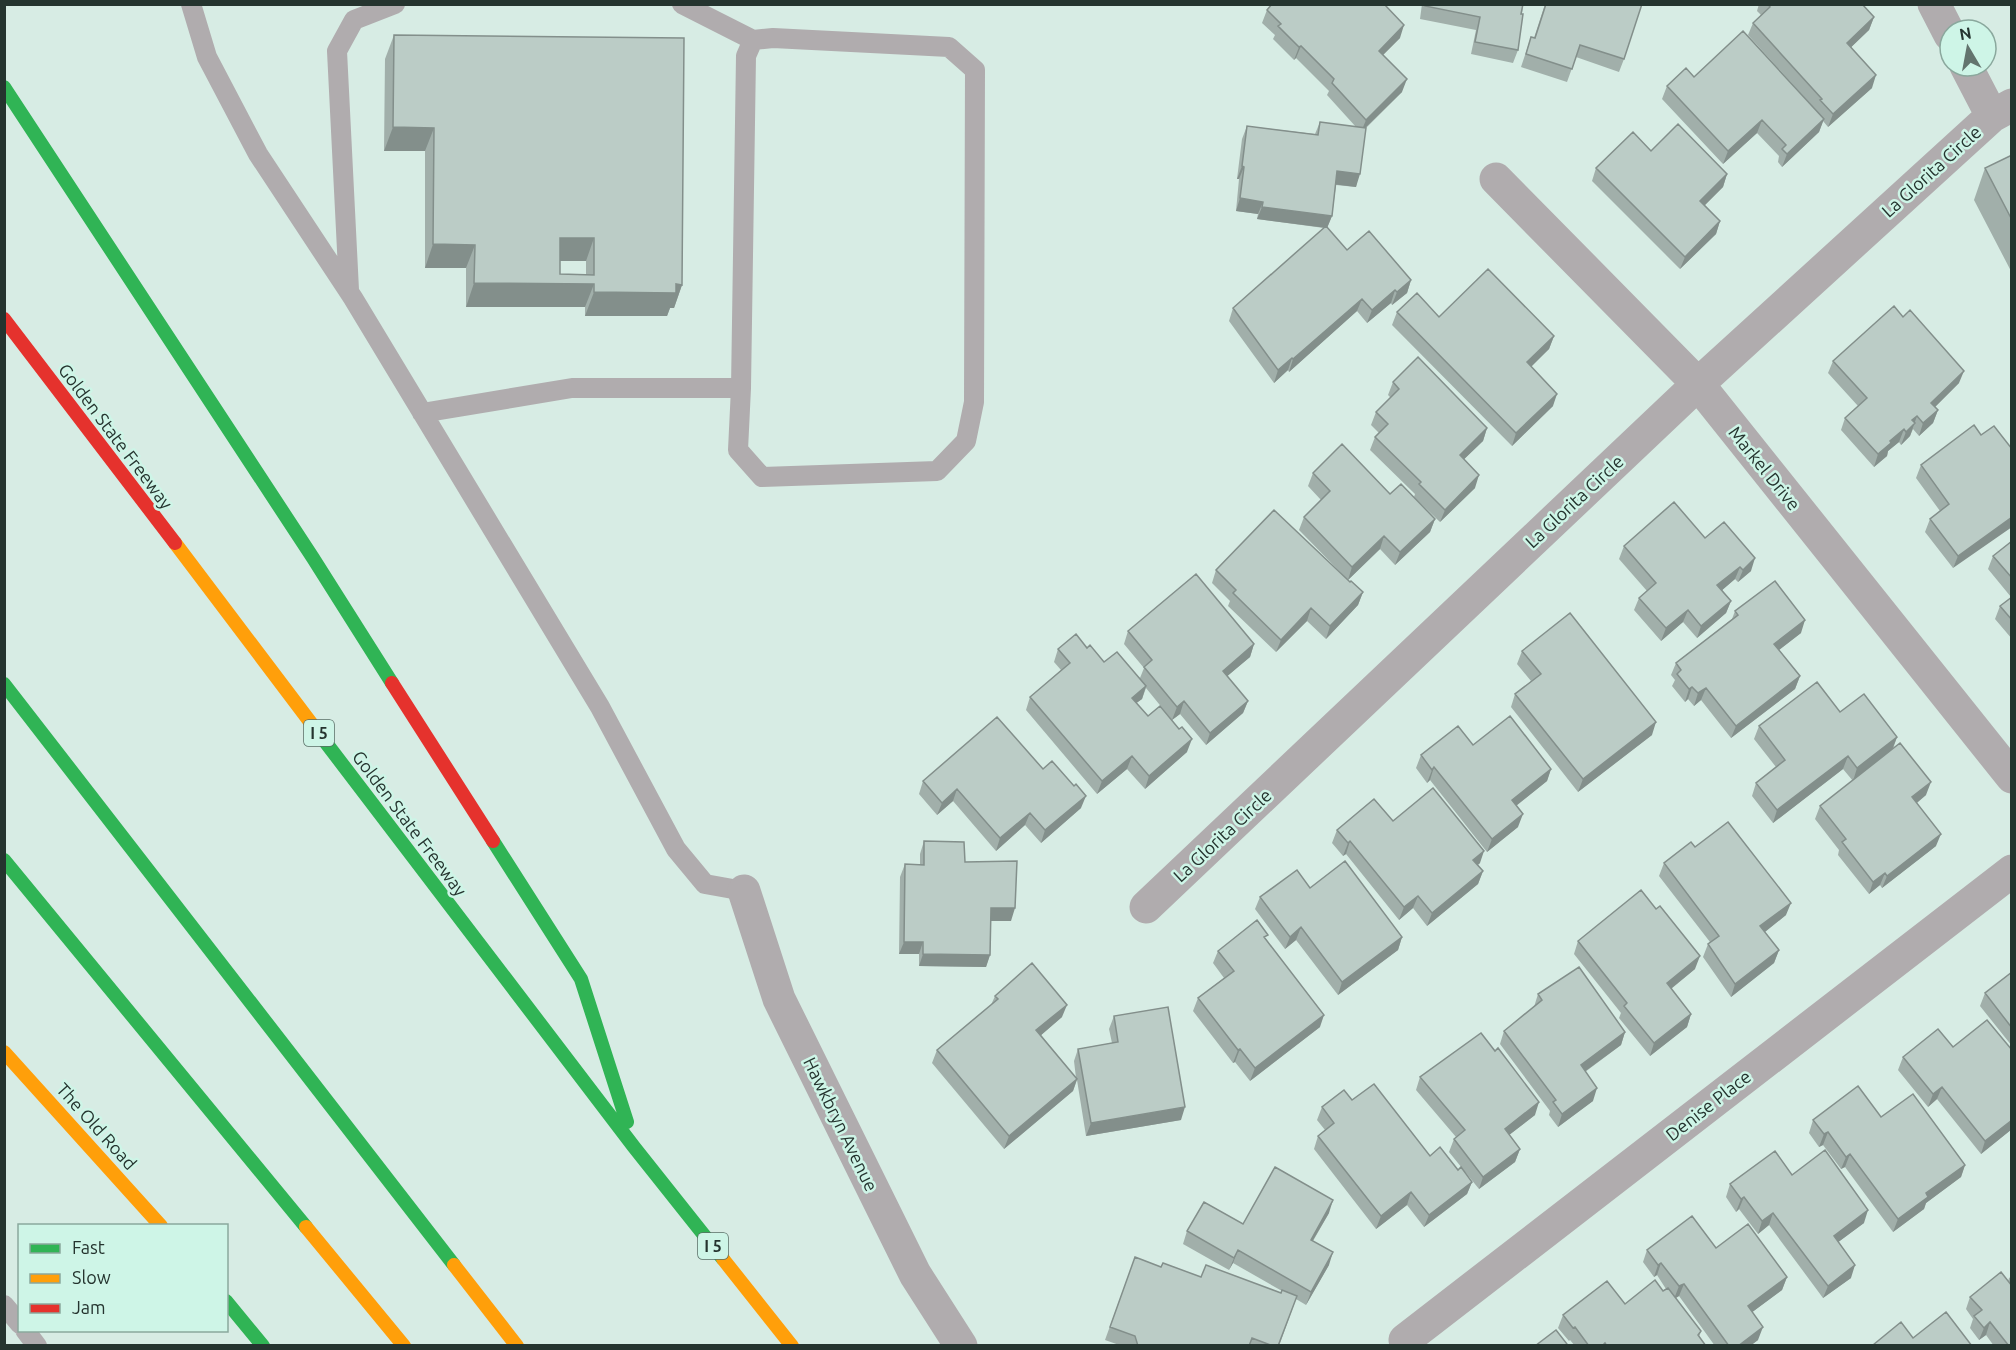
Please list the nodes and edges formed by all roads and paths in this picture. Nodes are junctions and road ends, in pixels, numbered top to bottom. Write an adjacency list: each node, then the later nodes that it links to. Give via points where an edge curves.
1 (191, 4): 11 (lane, via 207,57 258,154)
2 (395, 4): 11 (lane, via 354,20 337,51)
3 (682, 4): 6 (lane)
4 (1934, 4): 5 (street)
5 (1941, 18)
6 (753, 40): 14 (lane, via 746,56); 14 (lane, via 949,47 975,70 974,402 966,441 937,471 762,477 738,450)
7 (1976, 78): 9 (street)
8 (4, 87): 23 (main road, via 313,558 581,979)
9 (2002, 111): 13 (street, La Glorita Circle)
10 (1496, 179): 13 (street, Markel Drive)
11 (349, 291): 15 (lane)
12 (4, 318): 23 (main road, Golden State Freeway / I 5)
13 (1698, 384): 17 (street, Markel Drive); 21 (street, La Glorita Circle)
14 (741, 388): 15 (lane, via 572,388)
15 (422, 413): 20 (lane, via 600,707 676,849 705,884)
16 (4, 684): 33 (main road)
17 (2012, 777)
18 (4, 860): 32 (main road)
19 (2012, 871): 29 (street, Denise Place)
20 (744, 891): 35 (street, Hawkbryn Avenue, via 780,999 915,1274)
21 (1146, 907)
22 (7, 1060): 24 (main road, The Old Road)
23 (634, 1147): 34 (main road, Golden State Freeway / I 5)
24 (159, 1224)
25 (228, 1303): 31 (main road)
26 (4, 1305): 27 (lane)
27 (18, 1322)
28 (26, 1332): 30 (lane)
29 (1406, 1340)
30 (37, 1346)
31 (263, 1346)
32 (404, 1346)
33 (517, 1346)
34 (792, 1346)
35 (961, 1346)

